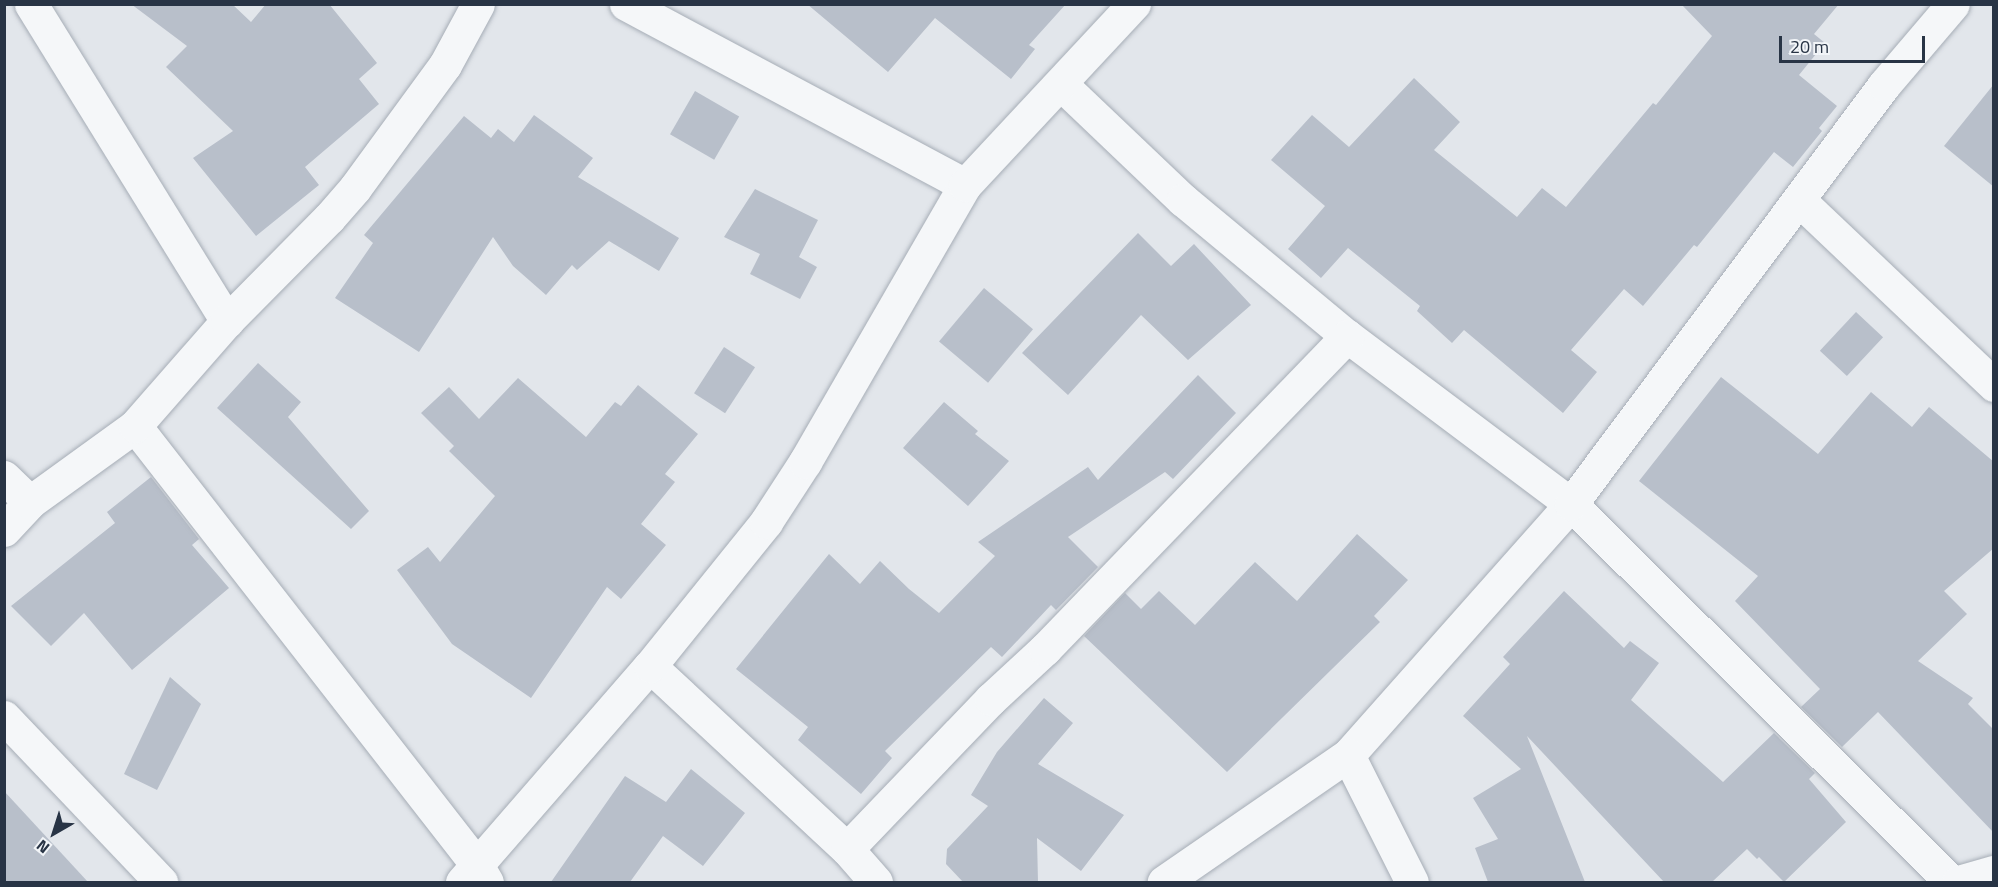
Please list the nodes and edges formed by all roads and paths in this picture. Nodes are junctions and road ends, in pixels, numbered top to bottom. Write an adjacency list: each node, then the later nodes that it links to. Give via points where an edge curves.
1 (31, 4): 9 (street)
2 (477, 4): 9 (street, via 445,65 355,188)
3 (626, 4): 7 (street)
4 (1134, 4): 6 (street)
5 (1953, 4): 8 (street, via 1884,85)
6 (1061, 84): 7 (street); 10 (street, via 1183,200)
7 (965, 185): 17 (street, via 806,462)
8 (1799, 200): 11 (street); 15 (street)
9 (227, 321): 12 (street)
10 (1347, 336): 15 (street); 20 (street)
11 (1994, 385)
12 (135, 426): 14 (street); 22 (street)
13 (4, 477): 14 (street)
14 (30, 502): 16 (street)
15 (1571, 504): 19 (street); 27 (street)
16 (4, 530)
17 (650, 666): 20 (street); 22 (street)
18 (4, 717): 23 (street)
19 (1348, 755): 25 (street); 26 (street)
20 (847, 849): 24 (street)
21 (1994, 872): 28 (street)
22 (475, 877)
23 (160, 882)
24 (876, 882)
25 (1164, 882)
26 (1412, 882)
27 (1951, 882)
28 (1958, 882)

